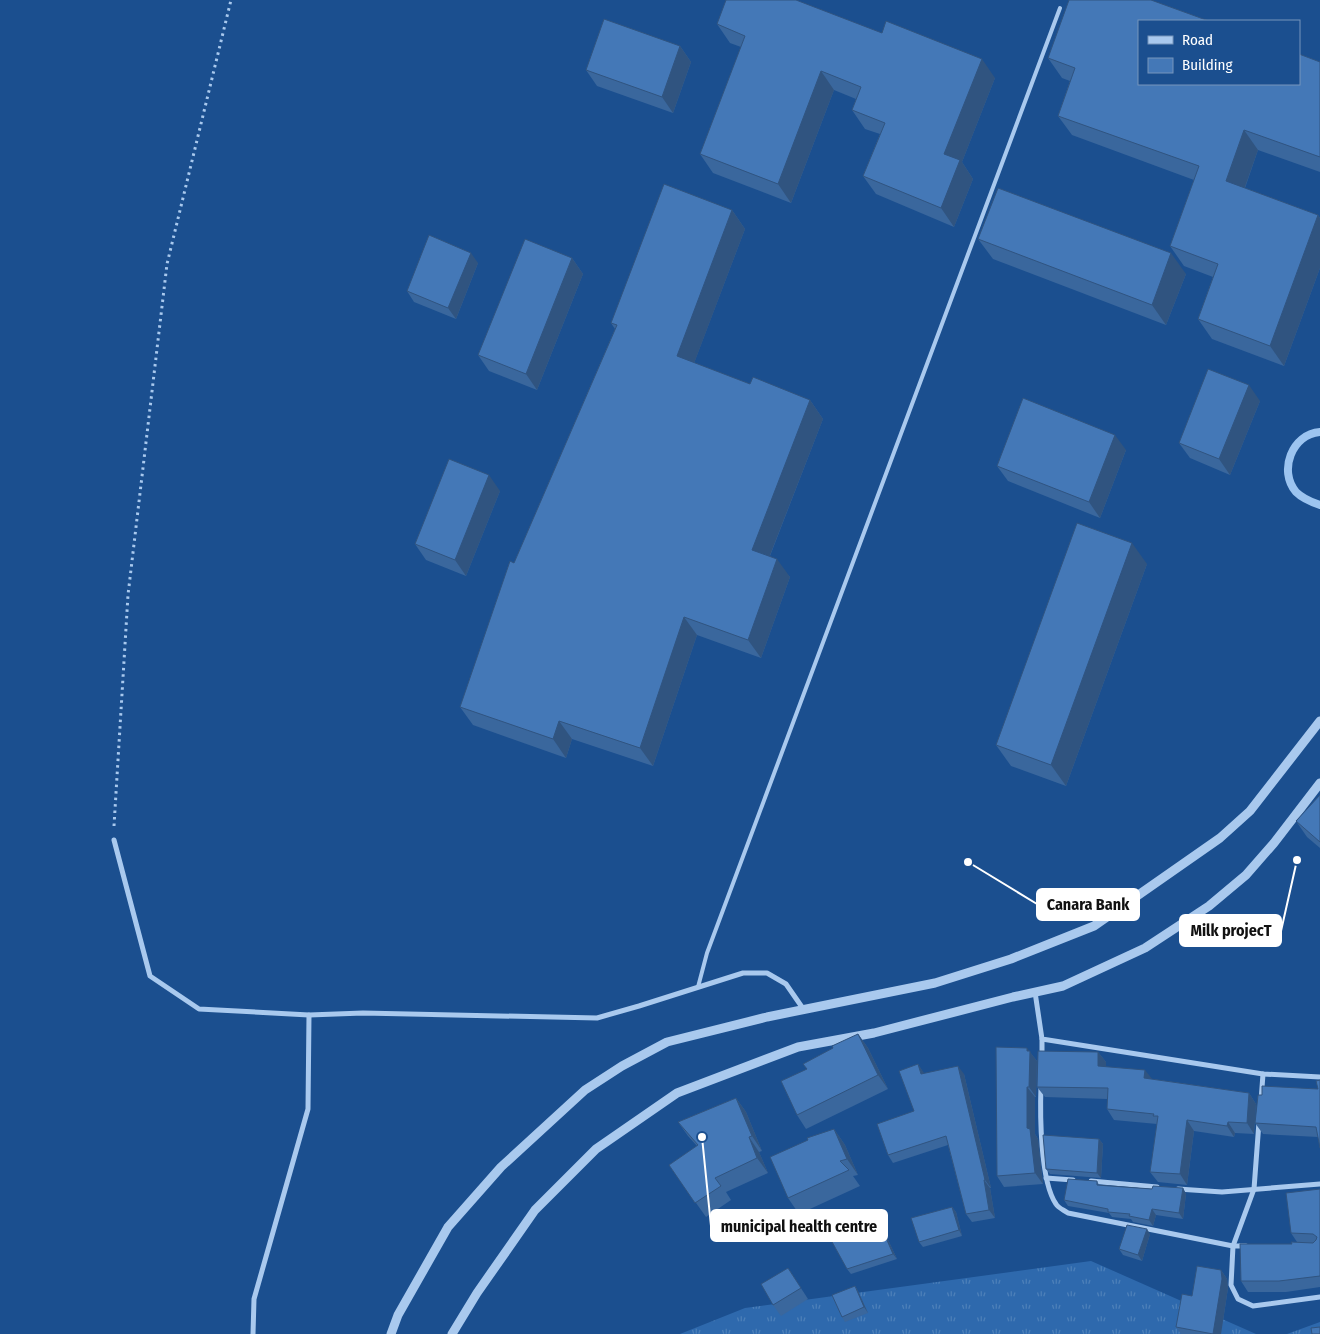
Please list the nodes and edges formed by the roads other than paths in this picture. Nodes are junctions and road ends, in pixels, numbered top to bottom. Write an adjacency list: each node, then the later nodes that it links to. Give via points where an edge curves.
1 (1060, 8): 5 (lane, via 707,953)
2 (1320, 721): 7 (street, via 1250,811 1220,838 1094,926 1011,960 934,983)
3 (1320, 782): 6 (street, via 1246,875 1209,906 1145,948 1062,986)
4 (114, 840): 8 (street, via 150,976 199,1010)
5 (698, 987): 7 (street, via 743,973 767,973 786,984); 8 (street, via 597,1018 363,1013)
6 (1035, 992): 9 (street); 28 (street, via 874,1034 798,1047 677,1093 596,1149 535,1210)
7 (804, 1010): 27 (street, via 667,1042 585,1090 501,1166 448,1227 398,1315)
8 (309, 1015): 26 (street, via 308,1109 254,1299)
9 (1042, 1039): 10 (street); 11 (street)
10 (1042, 1058)
11 (1263, 1074): 12 (street); 14 (street)
12 (1320, 1076)
13 (1041, 1077): 16 (street, via 1040,1115)
14 (1260, 1103)
15 (1260, 1112): 22 (street)
16 (1046, 1178): 17 (street); 23 (street, via 1049,1193 1057,1206 1068,1213)
17 (1075, 1180)
18 (1085, 1181): 20 (street)
19 (1320, 1184): 22 (street)
20 (1163, 1187)
21 (1173, 1188): 22 (street, via 1222,1192)
22 (1254, 1189): 23 (street)
23 (1233, 1246): 24 (street); 25 (street, via 1231,1285 1238,1299 1252,1306)
24 (1252, 1246)
25 (1320, 1297)
26 (253, 1334)
27 (391, 1334)
28 (452, 1334)

